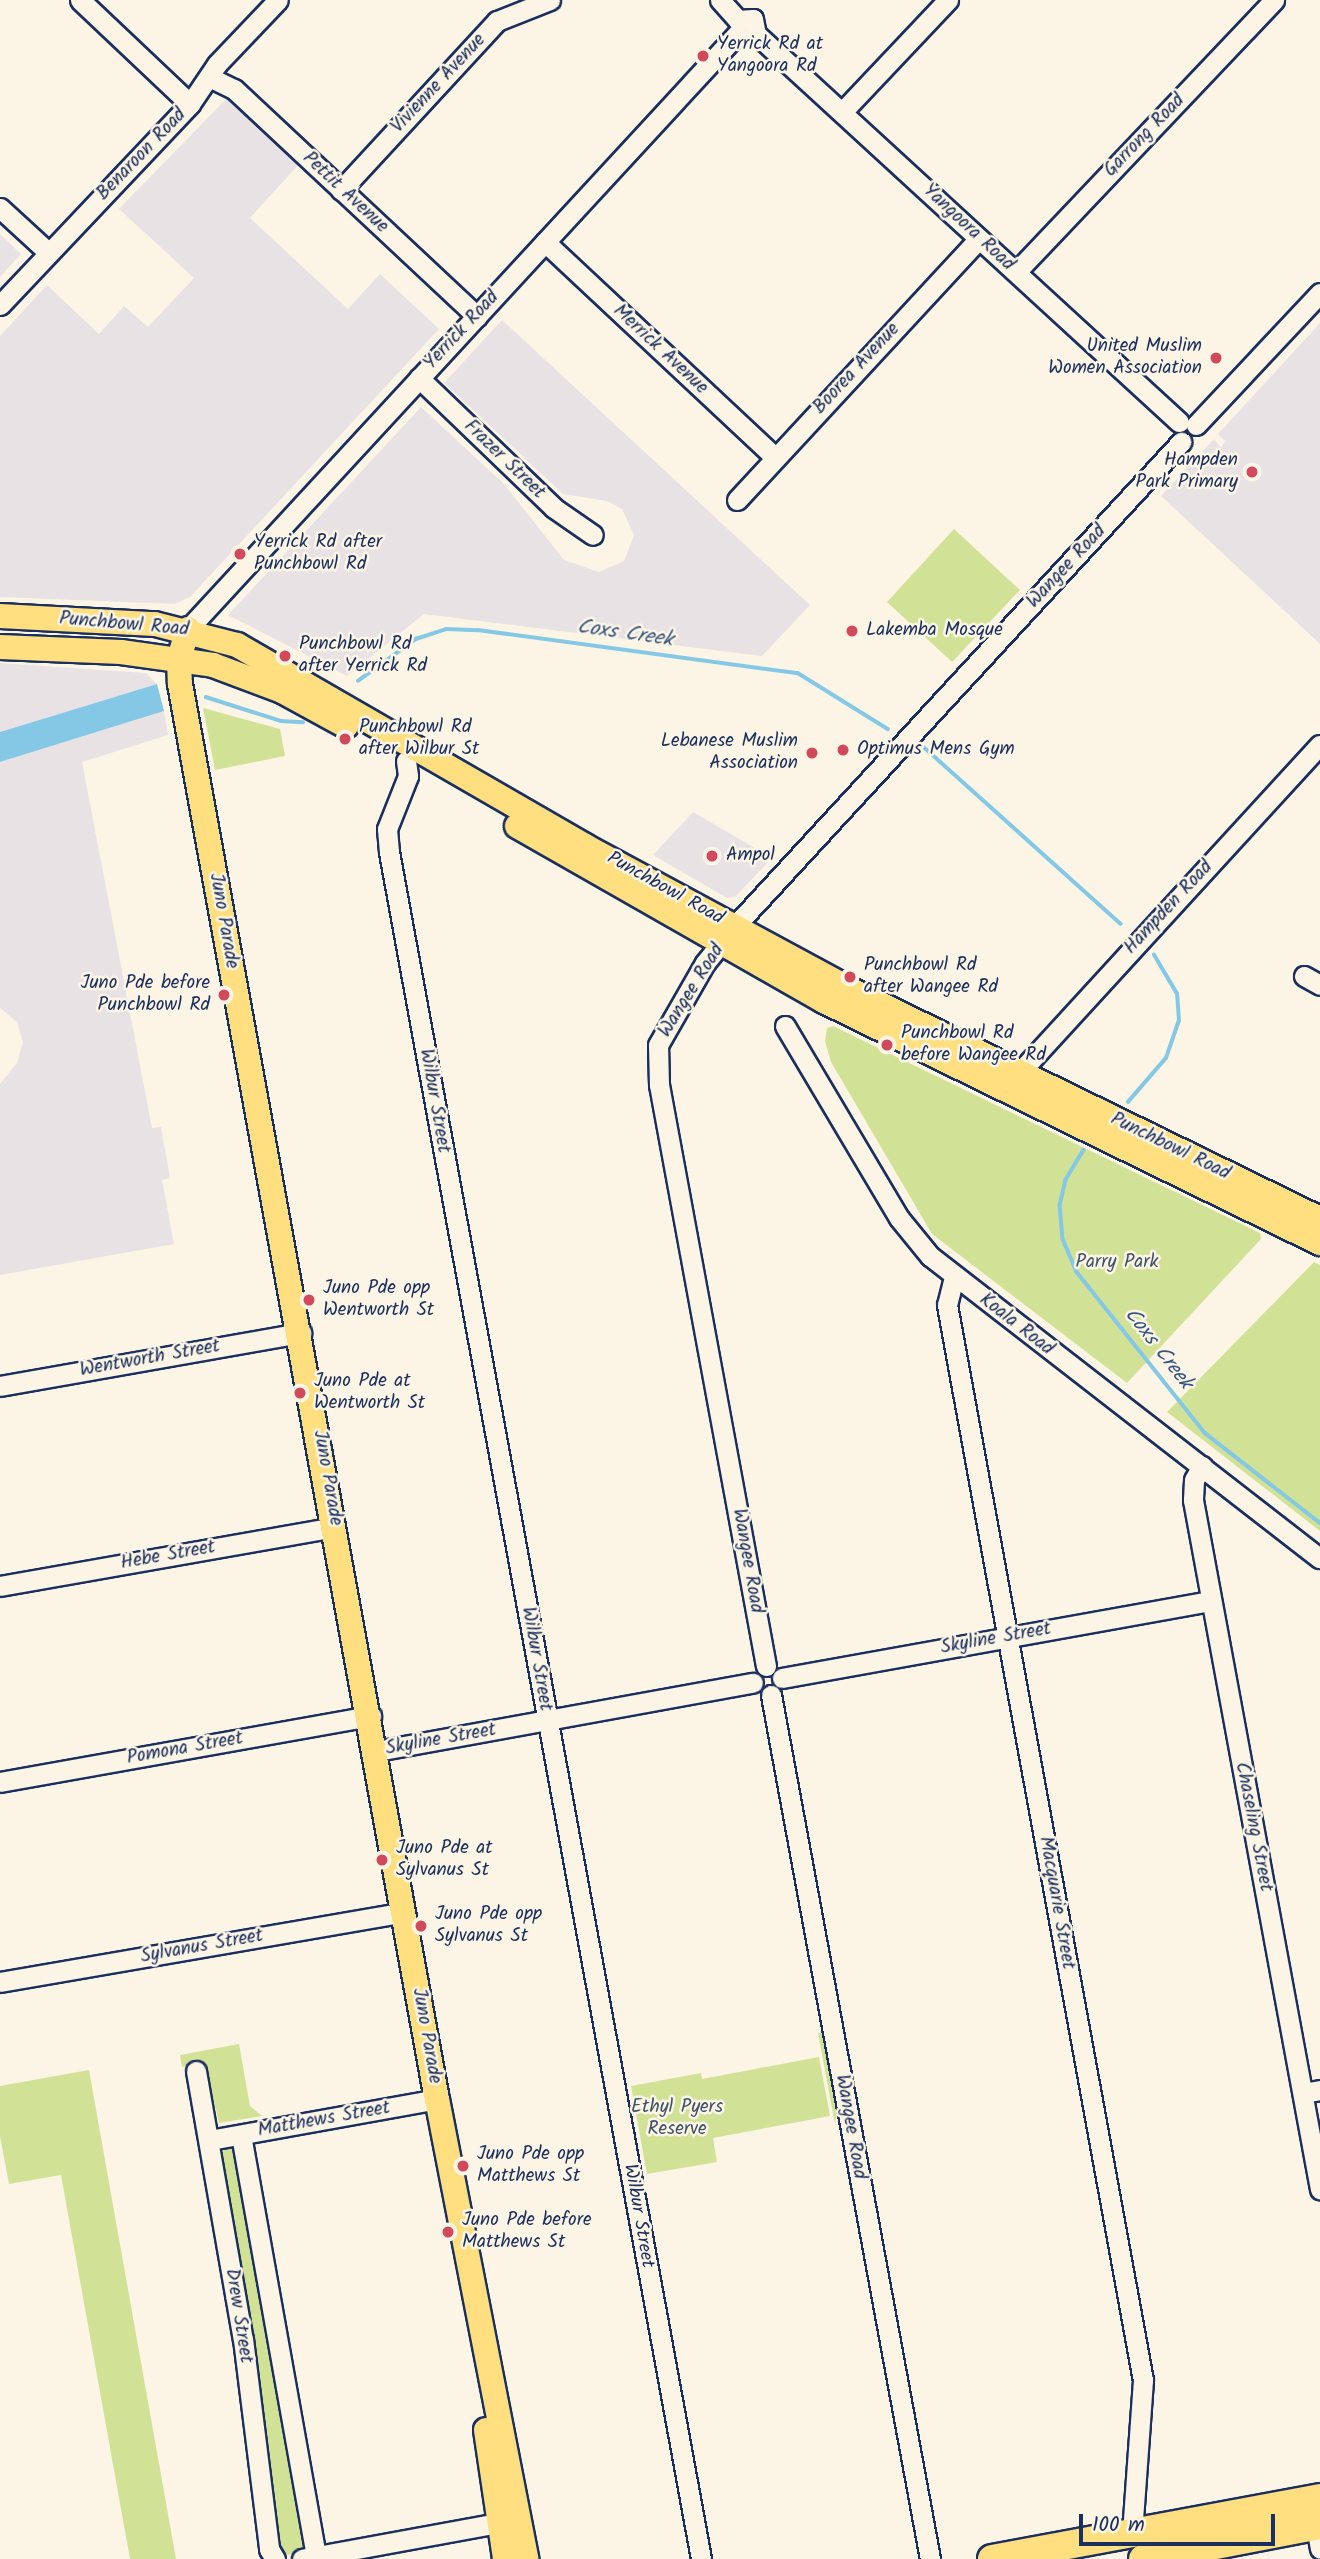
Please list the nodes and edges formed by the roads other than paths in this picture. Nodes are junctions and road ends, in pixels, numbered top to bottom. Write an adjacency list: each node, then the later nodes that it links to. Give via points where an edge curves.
1 (80, 0): 9 (street)
2 (278, 0): 8 (street, Benaroon Road)
3 (550, 0): 11 (street, Vivienne Avenue, via 497,20)
4 (720, 0): 7 (street, Yangoora Road)
5 (948, 0): 10 (street)
6 (1275, 0): 16 (street, Garrong Road)
7 (744, 29): 10 (street, Yangoora Road); 14 (street, Yerrick Road)
8 (209, 77): 9 (street, Benaroon Road); 11 (street, Pettit Avenue, via 234,89)
9 (190, 104): 15 (street, Benaroon Road)
10 (843, 111): 13 (street, Yangoora Road)
11 (341, 190): 19 (street, Pettit Avenue)
12 (0, 208): 15 (street)
13 (979, 239): 16 (street, Yangoora Road); 22 (street, Boorea Avenue)
14 (545, 242): 19 (street, Yerrick Road); 22 (street, Merrick Avenue)
15 (48, 252): 18 (street, Benaroon Road)
16 (1016, 272): 21 (street, Yangoora Road)
17 (1320, 293): 21 (street, Wangee Road)
18 (0, 304)
19 (477, 316): 20 (street, Yerrick Road)
20 (419, 378): 24 (street, Frazer Street, via 554,508); 26 (street, Yerrick Road)
21 (1185, 430): 31 (street, Wangee Road)
22 (775, 457): 23 (street, Boorea Avenue)
23 (737, 500)
24 (593, 535)
25 (0, 616): 26 (main road, Punchbowl Road)
26 (188, 629): 28 (main road, Juno Parade); 31 (main road, Punchbowl Road, via 253,652)
27 (0, 647): 28 (main road, Punchbowl Road)
28 (179, 659): 30 (main road, Punchbowl Road, via 237,673 282,691); 37 (main road, Juno Parade)
29 (1320, 745): 33 (street, Hampden Road)
30 (406, 761): 31 (main road, Punchbowl Road); 47 (street, Wilbur Street, via 408,776 387,829 389,852)
31 (727, 936): 33 (main road, Punchbowl Road); 35 (main road, Punchbowl Road, via 857,1019); 45 (street, Wangee Road, via 664,1033 656,1067)
32 (785, 1026): 36 (street, Koala Road, via 899,1218)
33 (1019, 1073): 34 (main road, Punchbowl Road)
34 (1317, 1213)
35 (1320, 1243)
36 (954, 1277): 39 (street, Koala Road); 44 (street, Macquarie Street, via 947,1305)
37 (301, 1333): 38 (street, Wentworth Street); 40 (main road, Juno Parade)
38 (0, 1386)
39 (1202, 1466): 41 (street, Koala Road); 43 (street, Chaseling Street, via 1194,1480 1193,1500)
40 (335, 1527): 42 (street, Hebe Street); 46 (main road, Juno Parade)
41 (1320, 1558)
42 (0, 1586)
43 (1211, 1601): 44 (street, Skyline Street); 53 (street, Chaseling Street)
44 (1008, 1636): 45 (street, Skyline Street); 61 (street, Macquarie Street, via 1143,2380)
45 (773, 1679): 47 (street, Skyline Street, via 758,1691 753,1683); 68 (street, Wangee Road)
46 (370, 1716): 48 (main road, Juno Parade); 49 (street, Pomona Street)
47 (547, 1721): 48 (street, Skyline Street); 67 (street, Wilbur Street)
48 (377, 1751): 50 (main road, Juno Parade)
49 (0, 1782)
50 (404, 1912): 51 (street, Sylvanus Street); 54 (main road, Juno Parade)
51 (0, 1982)
52 (196, 2071): 56 (street, Drew Street)
53 (1311, 2092): 57 (street, Chaseling Street)
54 (437, 2099): 55 (street, Matthews Street); 58 (main road, Juno Parade)
55 (241, 2135): 56 (street, Matthews Street); 63 (street, Drew Street)
56 (209, 2140): 64 (street, Drew Street, via 243,2339 269,2549)
57 (1320, 2189)
58 (480, 2328): 60 (main road, Juno Parade, via 481,2398); 66 (main road, Juno Parade)
59 (1320, 2498): 61 (highway)
60 (499, 2524): 63 (street); 65 (main road, Juno Parade)
61 (1132, 2533): 69 (highway)
62 (1319, 2533): 70 (highway)
63 (309, 2558)
64 (275, 2559)
65 (505, 2559)
66 (526, 2559)
67 (701, 2559)
68 (930, 2559)
69 (992, 2559)
70 (1143, 2559)

